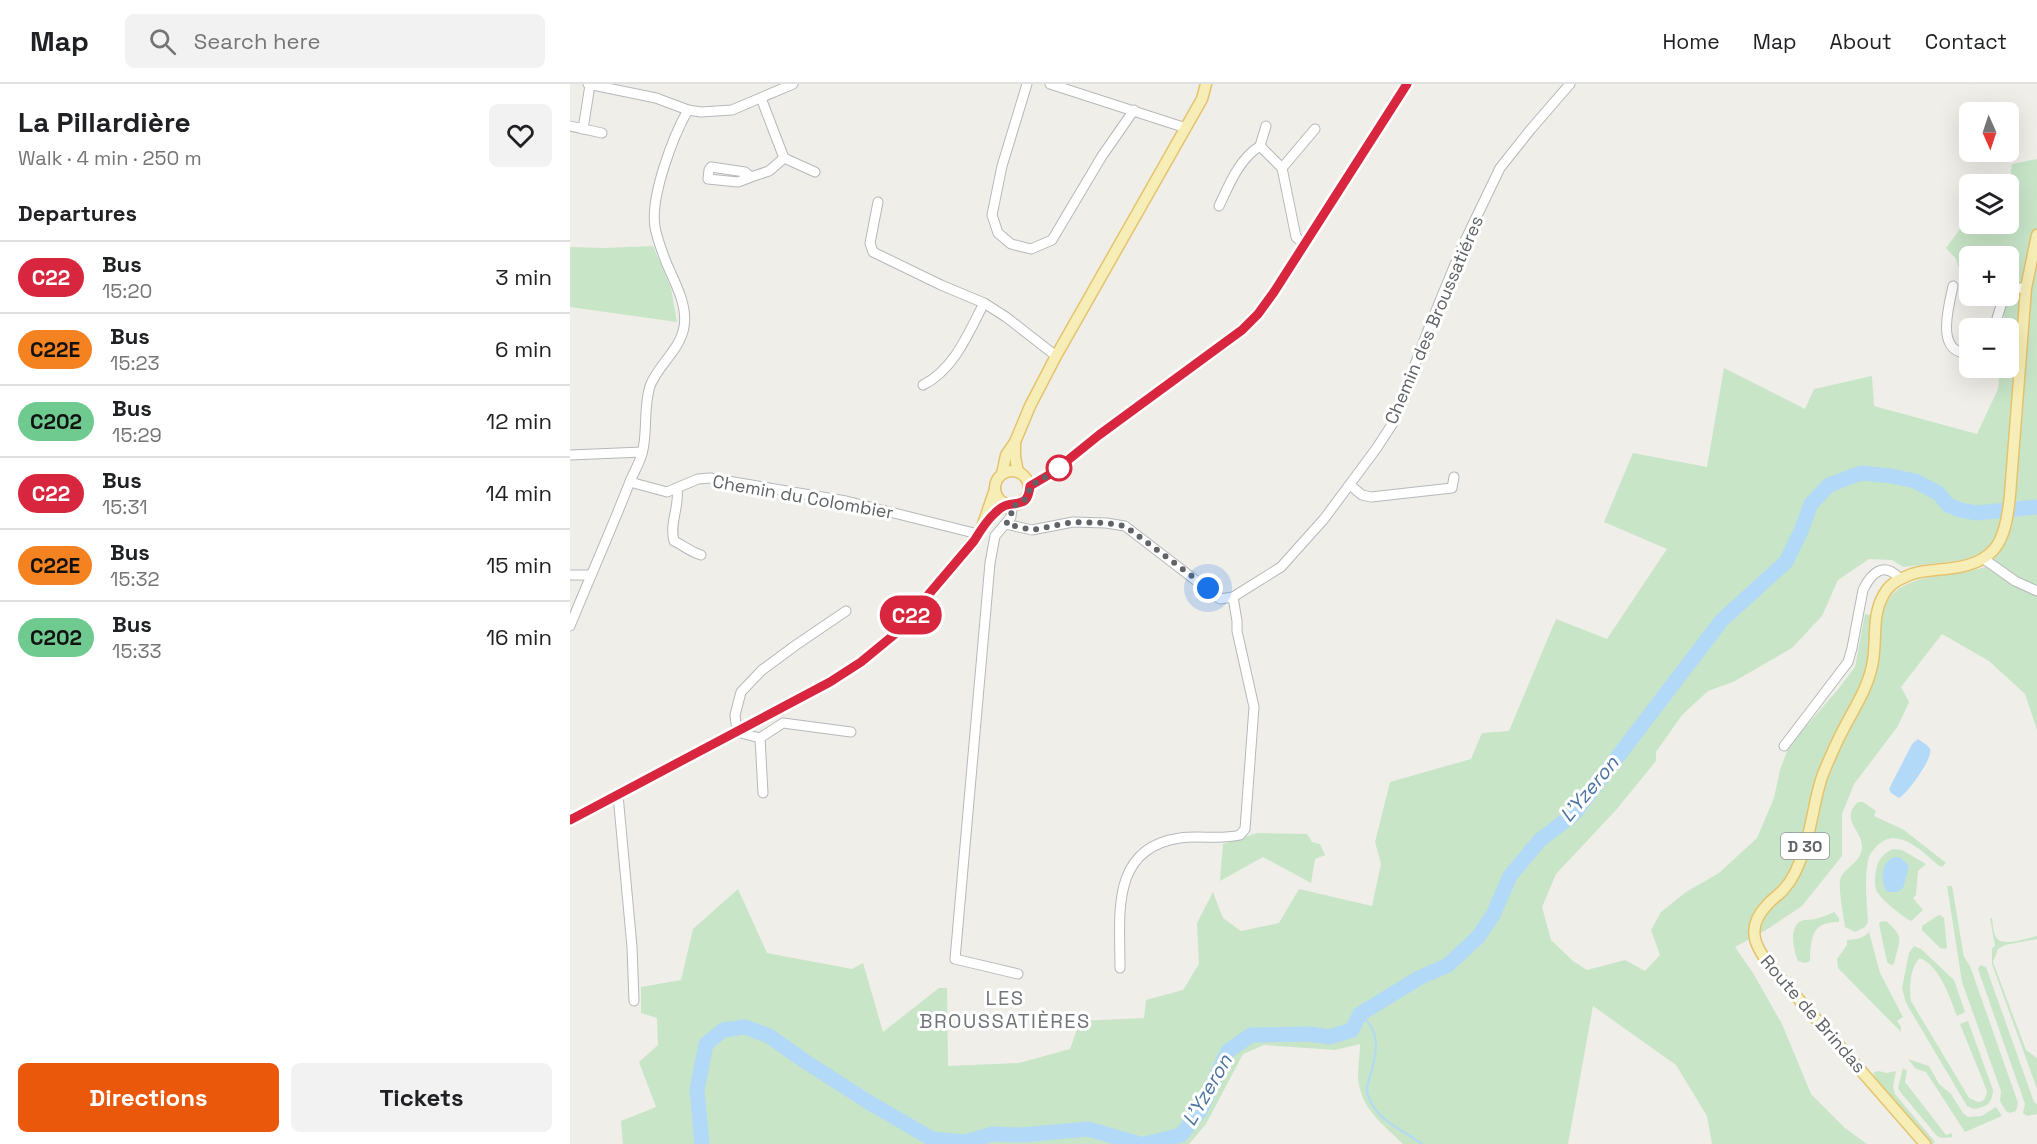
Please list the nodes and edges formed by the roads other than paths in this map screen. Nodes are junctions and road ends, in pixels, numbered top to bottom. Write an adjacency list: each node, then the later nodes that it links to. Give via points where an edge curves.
1 (589, 84): 9 (street, via 656,98); 14 (street)
2 (793, 84): 8 (street)
3 (1027, 84): 10 (street, via 992,215 998,233 1011,244 1031,249 1052,240)
4 (1050, 84): 10 (street)
5 (1206, 84): 13 (main road)
6 (1407, 84): 25 (street)
7 (1570, 84): 40 (street, Chemin des Broussatiéres, via 1500,168 1460,253 1393,423)
8 (761, 98): 9 (street, via 732,110 701,112); 18 (street)
9 (683, 108): 34 (street, via 663,171 654,225 678,288 684,328 651,383)
10 (1134, 110): 13 (street)
11 (570, 126): 14 (street)
12 (1266, 126): 17 (street)
13 (1186, 128): 31 (main road)
14 (583, 129): 16 (street)
15 (1315, 129): 19 (street)
16 (603, 133)
17 (1260, 146): 19 (street); 23 (street, via 1250,152 1239,168)
18 (784, 158): 20 (street); 21 (street, via 769,171)
19 (1282, 168): 25 (street, via 1296,237)
20 (815, 172)
21 (751, 177)
22 (878, 202): 29 (street, via 870,243 873,252)
23 (1219, 206)
24 (2037, 235): 28 (main road)
25 (1304, 244): 41 (street, via 1274,292 1242,330)
26 (1953, 286): 30 (street, via 1946,330 1948,342)
27 (2019, 288): 28 (street)
28 (2026, 288): 48 (main road, via 2008,515 2002,537)
29 (984, 303): 31 (street); 32 (street, via 961,347 935,379)
30 (1959, 351)
31 (1056, 356): 33 (main road)
32 (923, 385)
33 (1015, 442): 36 (main road); 37 (main road, via 1006,455)
34 (642, 452): 35 (street); 39 (street)
35 (570, 455)
36 (1018, 472): 37 (main road); 41 (main road)
37 (1002, 474): 43 (main road)
38 (1454, 477): 40 (street, via 1452,488 1371,497)
39 (630, 482): 42 (street, Chemin du Colombier, via 667,492); 50 (street)
40 (1350, 485): 53 (street, Chemin des Broussatiéres, via 1281,567)
41 (1030, 486): 44 (main road, via 1023,502)
42 (677, 488): 46 (street, Chemin du Colombier, via 710,478 846,501); 47 (street, via 674,541)
43 (994, 489): 44 (main road, via 998,499); 46 (main road)
44 (1010, 505): 45 (street, via 1011,517); 46 (main road, via 996,512)
45 (1006, 524): 53 (street, via 1032,530 1073,522 1125,526 1220,598); 64 (street, via 995,536 990,563 955,959)
46 (980, 530): 56 (main road, via 880,648 830,682)
47 (701, 555)
48 (1984, 559): 51 (main road); 52 (street)
49 (570, 575): 50 (street)
50 (591, 575): 55 (street)
51 (1899, 578): 59 (street, via 1890,570 1872,574 1863,590 1848,662); 66 (main road, Route de Brindas / D 30, via 1879,602 1872,665 1865,689 1822,777 1801,859 1786,888 1759,914 1754,937 1774,972)
52 (2037, 591)
53 (1233, 597): 63 (street, via 1254,707 1245,829 1232,838 1169,840 1151,847 1136,860 1121,894)
54 (846, 611): 56 (street, via 762,670 741,692 735,715)
55 (570, 626)
56 (738, 732): 58 (street); 61 (main road)
57 (851, 732): 58 (street, via 783,723)
58 (760, 738): 60 (street)
59 (1784, 746)
60 (764, 793)
61 (618, 795): 62 (main road); 65 (street)
62 (570, 820)
63 (1120, 968)
64 (1018, 974)
65 (633, 1001)
66 (1925, 1144)

